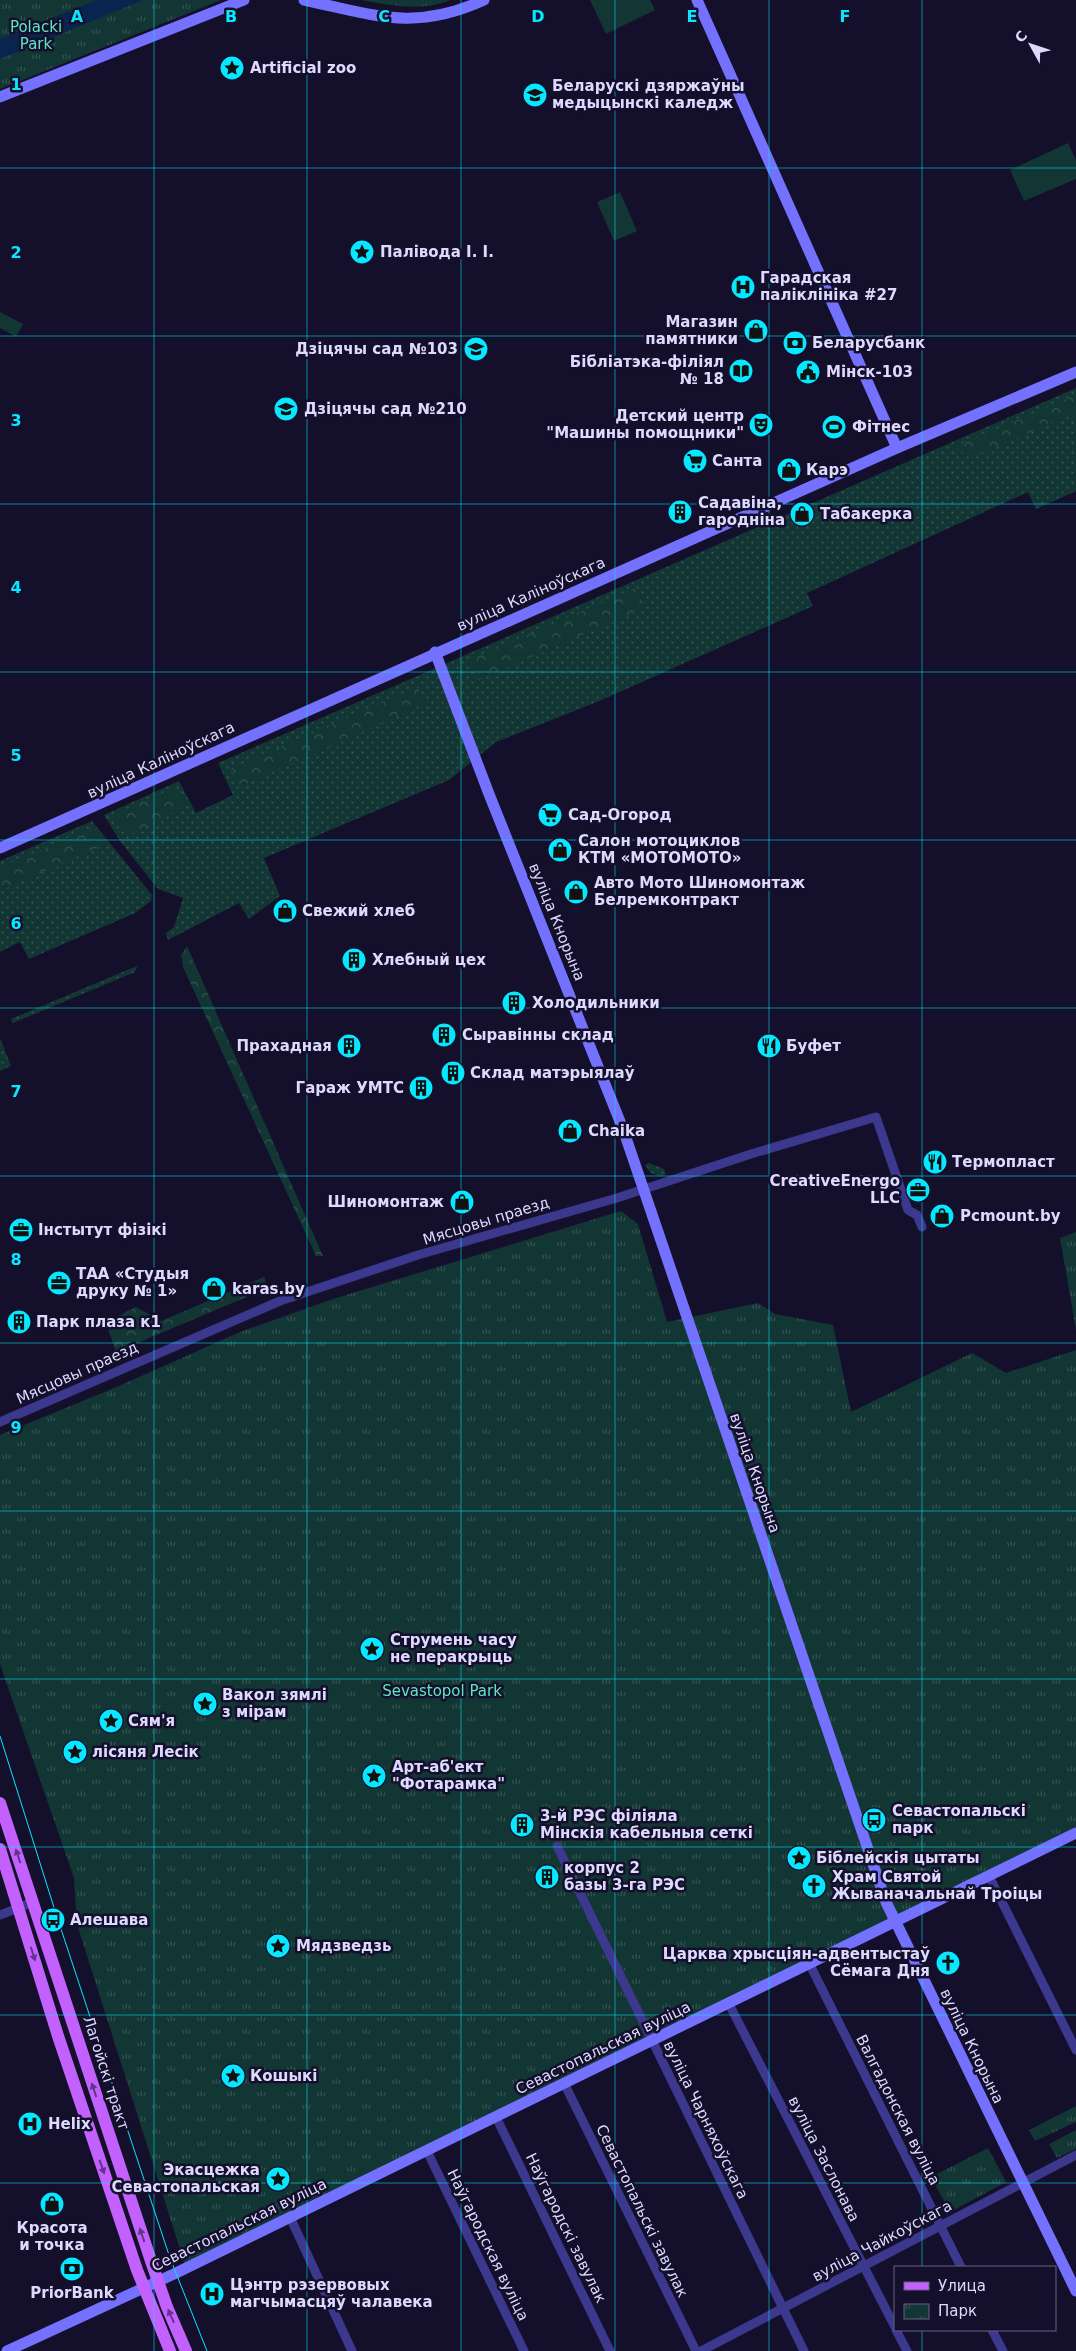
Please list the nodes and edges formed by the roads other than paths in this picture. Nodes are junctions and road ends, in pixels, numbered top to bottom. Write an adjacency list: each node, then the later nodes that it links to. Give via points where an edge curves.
1 (244, 0): 5 (main road)
2 (304, 0): 3 (main road, via 402,20 450,14)
3 (484, 0)
4 (697, 0): 7 (main road)
5 (0, 97)
6 (1076, 372): 7 (main road, вуліца Каліноўскага)
7 (897, 448): 8 (main road, вуліца Каліноўскага)
8 (435, 652): 9 (main road, вуліца Каліноўскага); 10 (main road, вуліца Кнорына)
9 (0, 848)
10 (644, 1189): 11 (street, Мясцовы праезд, via 876,1117 908,1210 917,1215); 12 (street, Мясцовы праезд, via 418,1255 280,1301); 21 (main road, вуліца Кнорына, via 886,1902)
11 (922, 1227)
12 (0, 1422)
13 (0, 1803): 18 (main road, Лагойскі тракт, one-way to 13)
14 (1076, 1833): 17 (main road, Севастопальская вуліца)
15 (557, 1846): 24 (street, вуліца Чарняхоўскага)
16 (0, 1849): 19 (main road)
17 (989, 1876): 21 (main road, Севастопальская вуліца); 25 (street)
18 (33, 1902): 19 (street); 35 (main road, Лагойскі тракт, one-way to 18)
19 (18, 1907): 20 (street); 36 (main road, one-way to 36)
20 (0, 1915)
21 (896, 1923): 22 (main road, Севастопальская вуліца); 30 (main road, вуліца Кнорына)
22 (810, 1965): 23 (main road, Севастопальская вуліца); 32 (street, Валгадонская вуліца)
23 (729, 2004): 24 (main road, Севастопальская вуліца); 33 (street, вуліца Заслонава)
24 (652, 2041): 26 (main road, Севастопальская вуліца); 38 (street, вуліца Чарняхоўскага)
25 (1076, 2050)
26 (564, 2083): 27 (main road, Севастопальская вуліца); 48 (street, Севастопальскі завулак)
27 (496, 2117): 28 (main road, Севастопальская вуліца); 47 (street, Наўгародскі завулак)
28 (427, 2151): 31 (main road, Севастопальская вуліца); 46 (street, Наўгародская вуліца)
29 (1076, 2155): 30 (street, вуліца Чайкоўскага)
30 (1023, 2183): 32 (street, вуліца Чайкоўскага); 37 (main road, вуліца Кнорына)
31 (290, 2217): 35 (main road, Севастопальская вуліца); 45 (street)
32 (940, 2226): 33 (street, вуліца Чайкоўскага); 34 (street, Валгадонская вуліца)
33 (863, 2266): 38 (street, вуліца Чайкоўскага); 39 (street, вуліца Заслонава)
34 (960, 2266)
35 (158, 2281): 36 (main road, Севастопальская вуліца); 44 (main road, Лагойскі тракт, one-way to 35)
36 (143, 2288): 42 (main road, Севастопальская вуліца); 43 (main road)
37 (1076, 2291)
38 (782, 2308): 49 (street, вуліца Чайкоўскага); 50 (street, вуліца Чарняхоўскага)
39 (894, 2324)
40 (897, 2331): 51 (street, вуліца Заслонава)
41 (993, 2331): 52 (street)
42 (7, 2351)
43 (170, 2351)
44 (186, 2351)
45 (352, 2351)
46 (524, 2351)
47 (610, 2351)
48 (696, 2351)
49 (701, 2351)
50 (804, 2351)
51 (907, 2351)
52 (1003, 2351)

